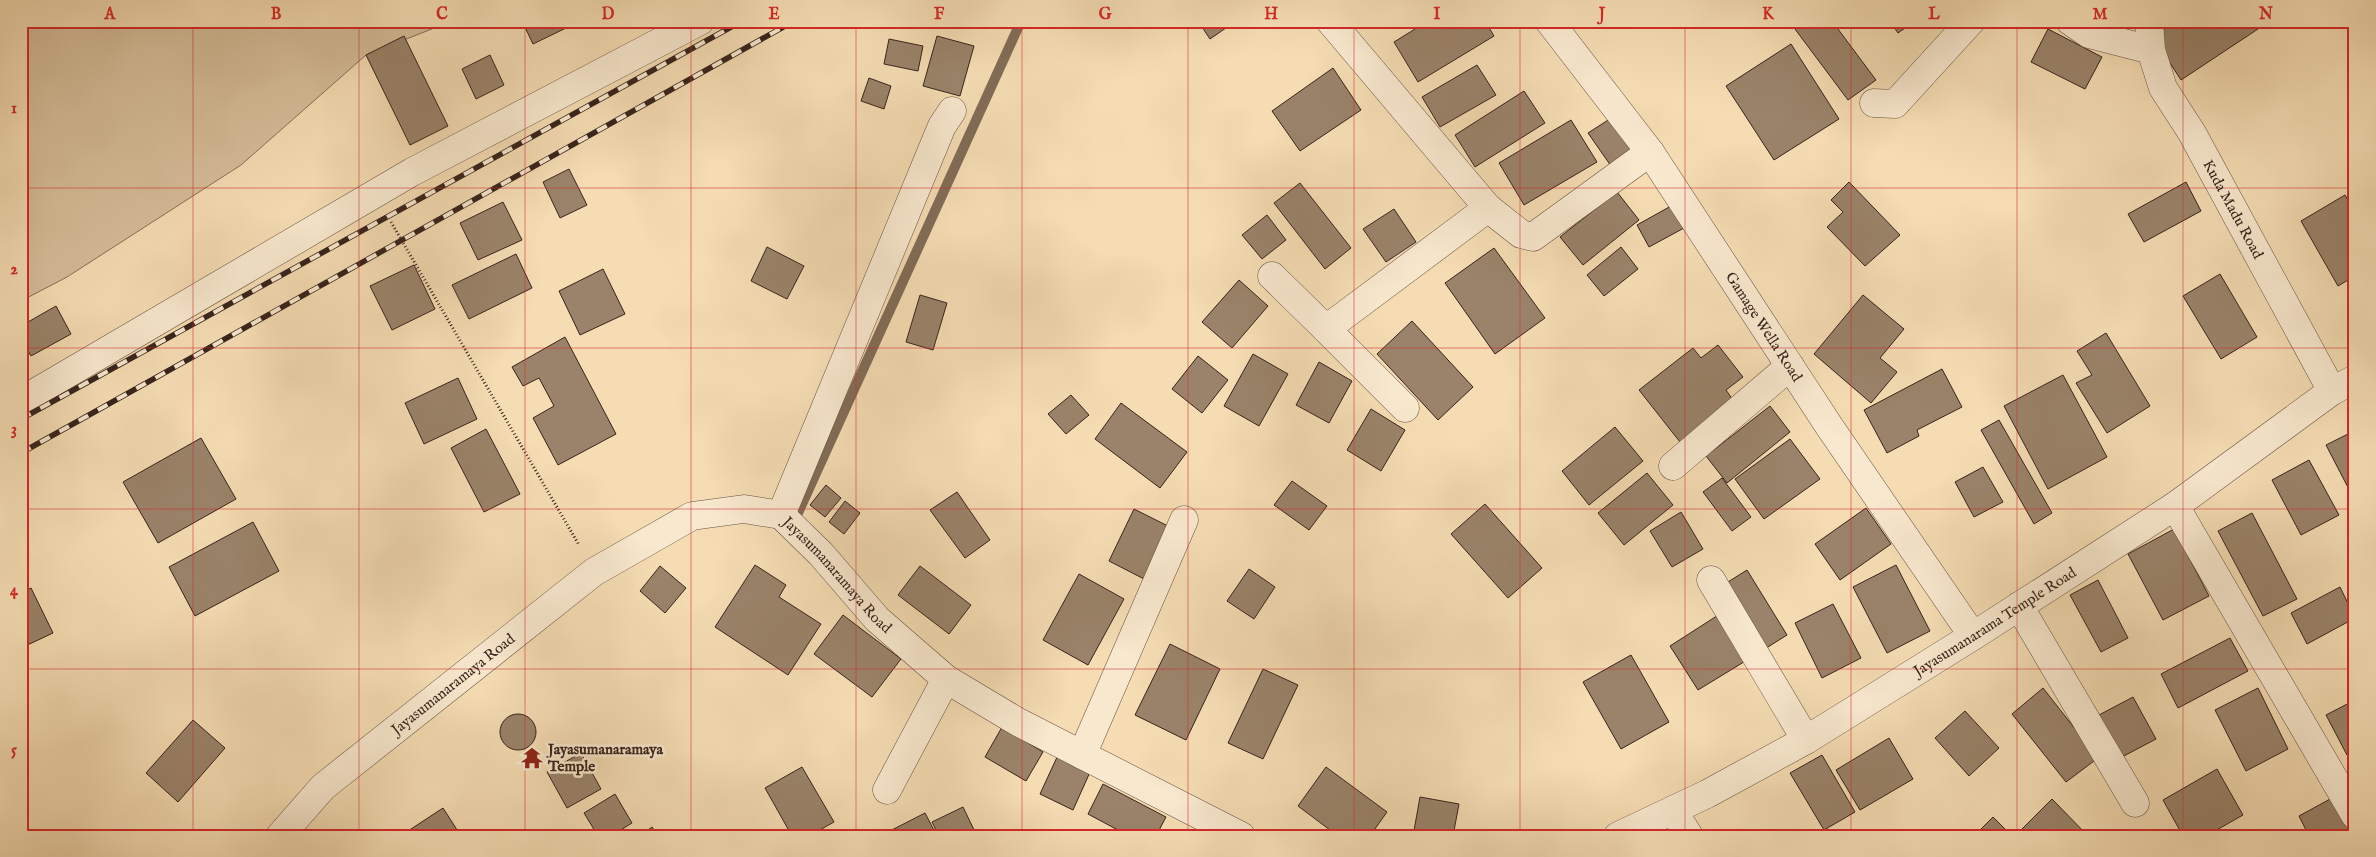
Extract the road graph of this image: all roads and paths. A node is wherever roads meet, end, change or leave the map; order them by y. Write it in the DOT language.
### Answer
graph roads {
  1 [pos="700,21"];
  2 [pos="1330,21"];
  3 [pos="1971,21"];
  4 [pos="2070,21"];
  5 [pos="2149,21"];
  6 [pos="1559,25"];
  7 [pos="2151,50"];
  8 [pos="1874,103"];
  9 [pos="952,110"];
  10 [pos="1650,152"];
  11 [pos="374,194"];
  12 [pos="1488,208"];
  13 [pos="1272,276"];
  14 [pos="1326,329"];
  15 [pos="1790,366"];
  16 [pos="2343,385"];
  17 [pos="21,402"];
  18 [pos="1405,408"];
  19 [pos="1673,466"];
  20 [pos="2175,506"];
  21 [pos="782,515"];
  22 [pos="1184,520"];
  23 [pos="594,572"];
  24 [pos="1711,580"];
  25 [pos="2019,606"];
  26 [pos="1973,636"];
  27 [pos="946,679"];
  28 [pos="1806,740"];
  29 [pos="1082,755"];
  30 [pos="887,790"];
  31 [pos="2135,803"];
  32 [pos="1673,810"];
  33 [pos="2355,815"];
  34 [pos="1238,835"];
  35 [pos="280,836"];
  36 [pos="1618,836"];
  37 [pos="1689,836"];
  1 -- 11 [label="street"];
  2 -- 12 [label="street"];
  3 -- 8 [label="street"];
  4 -- 7 [label="street"];
  5 -- 7 [label="street, Kuda Madu Road"];
  6 -- 10 [label="street, Gamage Wella Road"];
  7 -- 16 [label="street, Kuda Madu Road"];
  9 -- 21 [label="street"];
  10 -- 12 [label="street"];
  10 -- 15 [label="street, Gamage Wella Road"];
  11 -- 17 [label="street"];
  11 -- 23 [label="path"];
  12 -- 14 [label="street"];
  13 -- 14 [label="street"];
  14 -- 18 [label="street"];
  15 -- 19 [label="street"];
  15 -- 26 [label="street, Gamage Wella Road"];
  16 -- 20 [label="street, Jayasumanarama Temple Road"];
  20 -- 25 [label="street, Jayasumanarama Temple Road"];
  20 -- 33 [label="street"];
  21 -- 23 [label="street, Jayasumanaramaya Road"];
  21 -- 27 [label="street, Jayasumanaramaya Road"];
  22 -- 29 [label="street"];
  23 -- 35 [label="street, Jayasumanaramaya Road"];
  24 -- 28 [label="street"];
  25 -- 26 [label="street, Jayasumanarama Temple Road"];
  25 -- 31 [label="street"];
  26 -- 28 [label="street, Jayasumanarama Temple Road"];
  27 -- 29 [label="street, Jayasumanaramaya Road"];
  27 -- 30 [label="street"];
  28 -- 32 [label="street, Jayasumanarama Temple Road"];
  29 -- 34 [label="street, Jayasumanaramaya Road"];
  32 -- 36 [label="street, Jayasumanarama Temple Road"];
  32 -- 37 [label="street"];
}
